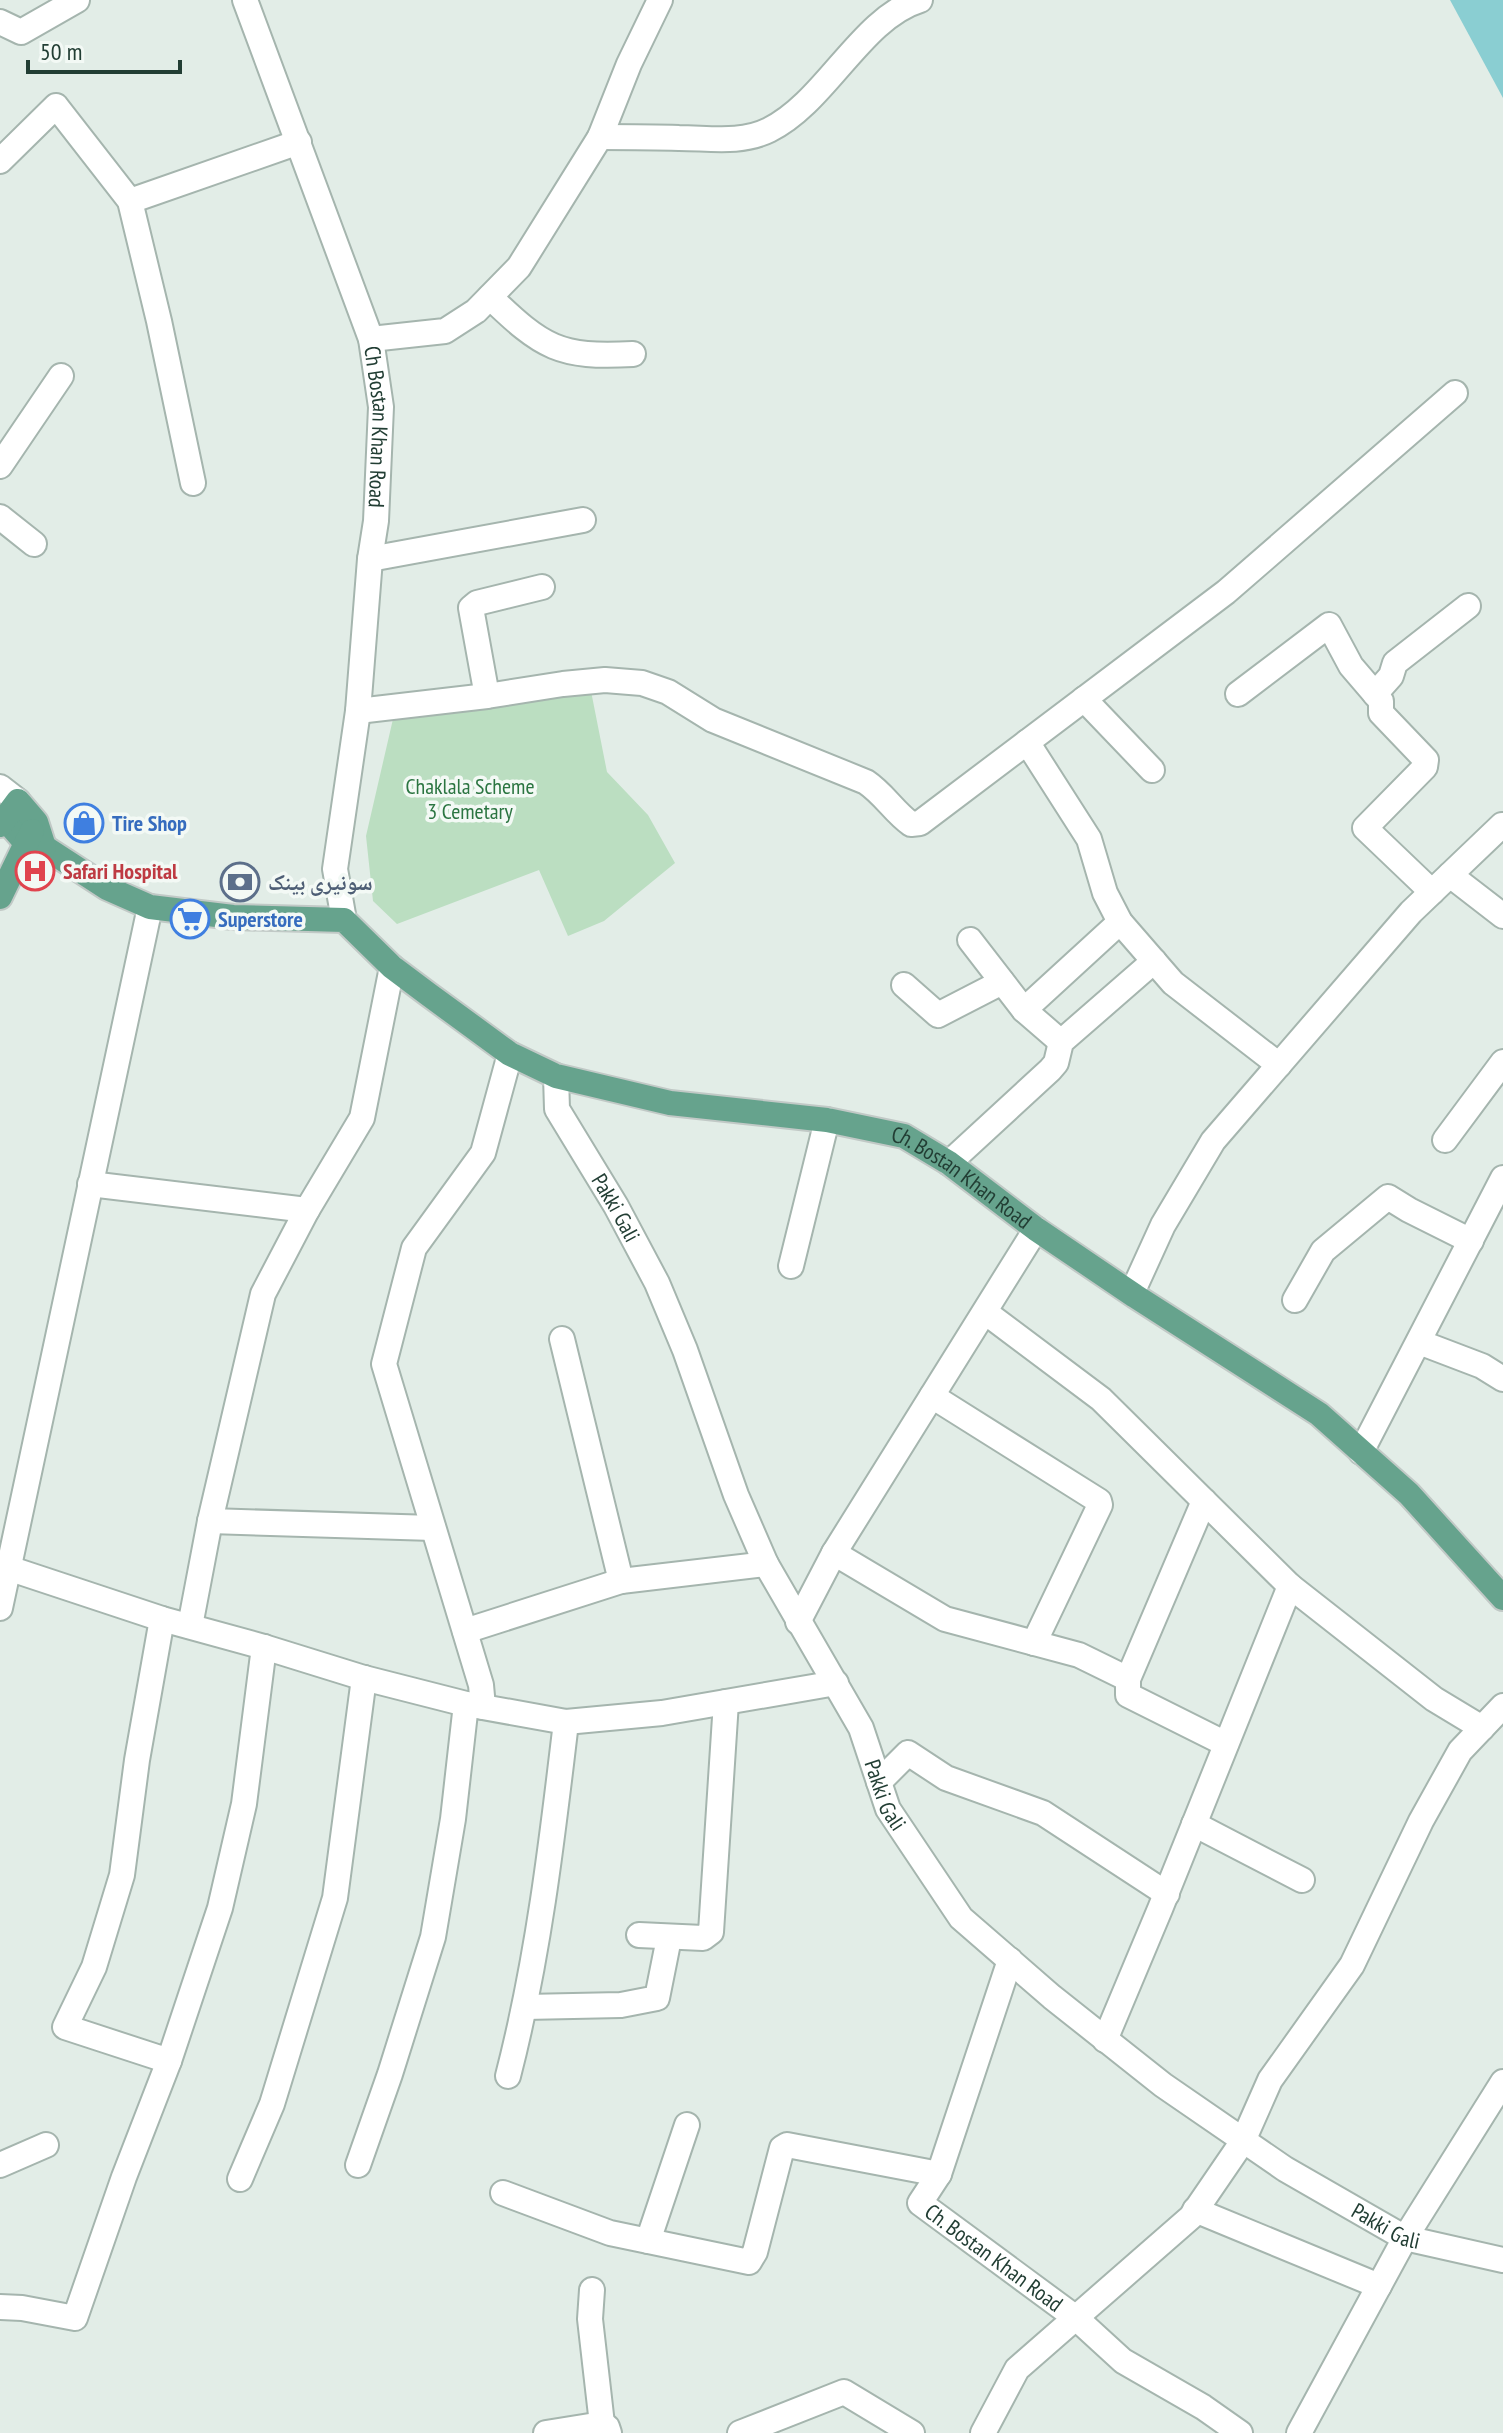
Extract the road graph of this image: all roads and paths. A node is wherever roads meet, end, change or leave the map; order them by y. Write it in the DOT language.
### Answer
graph roads {
  1 [pos="77,0"];
  2 [pos="245,0"];
  3 [pos="660,0"];
  4 [pos="920,0"];
  5 [pos="0,22"];
  6 [pos="600,137"];
  7 [pos="299,142"];
  8 [pos="0,161"];
  9 [pos="130,201"];
  10 [pos="490,297"];
  11 [pos="371,339"];
  12 [pos="633,354"];
  13 [pos="61,376"];
  14 [pos="1455,393"];
  15 [pos="0,466"];
  16 [pos="193,483"];
  17 [pos="0,517"];
  18 [pos="583,520"];
  19 [pos="34,544"];
  20 [pos="370,559"];
  21 [pos="542,587"];
  22 [pos="1468,606"];
  23 [pos="1238,694"];
  24 [pos="1375,694"];
  25 [pos="487,696"];
  26 [pos="1084,699"];
  27 [pos="358,711"];
  28 [pos="1027,742"];
  29 [pos="1152,770"];
  30 [pos="5,809"];
  31 [pos="1502,825"];
  32 [pos="35,837"];
  33 [pos="1450,875"];
  34 [pos="1432,892"];
  35 [pos="0,897"];
  36 [pos="150,907"];
  37 [pos="1503,916"];
  38 [pos="344,920"];
  39 [pos="1120,922"];
  40 [pos="970,940"];
  41 [pos="1154,961"];
  42 [pos="392,967"];
  43 [pos="1002,982"];
  44 [pos="904,985"];
  45 [pos="1024,1010"];
  46 [pos="1061,1042"];
  47 [pos="510,1054"];
  48 [pos="1503,1062"];
  49 [pos="1279,1065"];
  50 [pos="556,1076"];
  51 [pos="827,1120"];
  52 [pos="1445,1140"];
  53 [pos="949,1163"];
  54 [pos="1503,1178"];
  55 [pos="90,1184"];
  56 [pos="307,1210"];
  57 [pos="1036,1229"];
  58 [pos="1471,1241"];
  59 [pos="791,1266"];
  60 [pos="1132,1293"];
  61 [pos="1295,1300"];
  62 [pos="985,1312"];
  63 [pos="562,1339"];
  64 [pos="1419,1342"];
  65 [pos="1503,1379"];
  66 [pos="932,1396"];
  67 [pos="1361,1452"];
  68 [pos="1204,1501"];
  69 [pos="210,1521"];
  70 [pos="433,1528"];
  71 [pos="834,1553"];
  72 [pos="766,1564"];
  73 [pos="8,1568"];
  74 [pos="621,1581"];
  75 [pos="1290,1586"];
  76 [pos="1503,1598"];
  77 [pos="0,1608"];
  78 [pos="162,1619"];
  79 [pos="798,1622"];
  80 [pos="190,1626"];
  81 [pos="465,1631"];
  82 [pos="1034,1643"];
  83 [pos="264,1647"];
  84 [pos="364,1678"];
  85 [pos="1128,1679"];
  86 [pos="836,1683"];
  87 [pos="726,1702"];
  88 [pos="475,1706"];
  89 [pos="1503,1706"];
  90 [pos="566,1722"];
  91 [pos="1482,1728"];
  92 [pos="1226,1744"];
  93 [pos="879,1782"];
  94 [pos="1194,1824"];
  95 [pos="1302,1880"];
  96 [pos="1167,1894"];
  97 [pos="639,1935"];
  98 [pos="669,1938"];
  99 [pos="1010,1960"];
  100 [pos="525,2007"];
  101 [pos="1105,2040"];
  102 [pos="169,2061"];
  103 [pos="508,2076"];
  104 [pos="1503,2082"];
  105 [pos="687,2125"];
  106 [pos="1243,2141"];
  107 [pos="46,2145"];
  108 [pos="0,2165"];
  109 [pos="358,2165"];
  110 [pos="939,2174"];
  111 [pos="240,2179"];
  112 [pos="503,2193"];
  113 [pos="1195,2210"];
  114 [pos="1405,2238"];
  115 [pos="648,2241"];
  116 [pos="1503,2260"];
  117 [pos="1379,2286"];
  118 [pos="592,2290"];
  119 [pos="0,2307"];
  120 [pos="1076,2318"];
  121 [pos="605,2428"];
  122 [pos="546,2433"];
  123 [pos="740,2433"];
  124 [pos="912,2433"];
  125 [pos="983,2433"];
  126 [pos="1240,2433"];
  127 [pos="1299,2433"];
  1 -- 5 [label="street"];
  2 -- 7 [label="street, Ch Bostan Khan Road"];
  3 -- 6 [label="street"];
  4 -- 6 [label="street"];
  6 -- 10 [label="street"];
  7 -- 9 [label="street"];
  7 -- 11 [label="street, Ch Bostan Khan Road"];
  8 -- 9 [label="street"];
  9 -- 16 [label="street"];
  10 -- 11 [label="street"];
  10 -- 12 [label="street"];
  11 -- 20 [label="street, Ch Bostan Khan Road"];
  13 -- 15 [label="street"];
  14 -- 26 [label="street"];
  17 -- 19 [label="street"];
  18 -- 20 [label="street"];
  20 -- 27 [label="street, Ch Bostan Khan Road"];
  21 -- 25 [label="street"];
  22 -- 24 [label="street"];
  23 -- 24 [label="street"];
  24 -- 34 [label="street"];
  25 -- 27 [label="street"];
  25 -- 28 [label="street"];
  26 -- 28 [label="street"];
  26 -- 29 [label="street"];
  27 -- 38 [label="street, Ch Bostan Khan Road"];
  28 -- 39 [label="street"];
  30 -- 32 [label="main road"];
  31 -- 33 [label="street"];
  32 -- 35 [label="main road"];
  32 -- 36 [label="main road"];
  33 -- 34 [label="street"];
  33 -- 37 [label="street"];
  34 -- 49 [label="street"];
  36 -- 38 [label="main road"];
  36 -- 55 [label="street"];
  38 -- 42 [label="main road, Ch. Bostan Khan Road"];
  39 -- 41 [label="street"];
  39 -- 45 [label="street"];
  40 -- 43 [label="street"];
  41 -- 46 [label="street"];
  41 -- 49 [label="street"];
  42 -- 47 [label="main road, Ch. Bostan Khan Road"];
  42 -- 56 [label="street"];
  43 -- 44 [label="street"];
  43 -- 45 [label="street"];
  45 -- 46 [label="street"];
  46 -- 53 [label="street"];
  47 -- 50 [label="main road, Ch. Bostan Khan Road"];
  47 -- 70 [label="street"];
  48 -- 52 [label="street"];
  49 -- 60 [label="street"];
  50 -- 51 [label="main road, Ch. Bostan Khan Road"];
  50 -- 72 [label="street, Pakki Gali"];
  51 -- 53 [label="main road, Ch. Bostan Khan Road"];
  51 -- 59 [label="street"];
  53 -- 57 [label="main road, Ch. Bostan Khan Road"];
  54 -- 58 [label="street"];
  55 -- 56 [label="street"];
  55 -- 73 [label="street"];
  56 -- 69 [label="street"];
  57 -- 60 [label="main road, Ch. Bostan Khan Road"];
  57 -- 62 [label="street"];
  58 -- 61 [label="street"];
  58 -- 64 [label="street"];
  60 -- 67 [label="main road, Ch. Bostan Khan Road"];
  62 -- 66 [label="street"];
  62 -- 68 [label="street"];
  63 -- 74 [label="street"];
  64 -- 65 [label="street"];
  64 -- 67 [label="street"];
  66 -- 71 [label="street"];
  66 -- 82 [label="street"];
  67 -- 76 [label="main road, Ch. Bostan Khan Road"];
  68 -- 75 [label="street"];
  68 -- 85 [label="street"];
  69 -- 70 [label="street"];
  69 -- 80 [label="street"];
  70 -- 81 [label="street"];
  71 -- 79 [label="street"];
  71 -- 82 [label="street"];
  72 -- 74 [label="street"];
  72 -- 79 [label="street, Pakki Gali"];
  73 -- 77 [label="street"];
  73 -- 78 [label="street"];
  74 -- 81 [label="street"];
  75 -- 91 [label="street"];
  75 -- 92 [label="street"];
  78 -- 80 [label="street"];
  78 -- 102 [label="street"];
  79 -- 86 [label="street, Pakki Gali"];
  80 -- 83 [label="street"];
  81 -- 88 [label="street"];
  82 -- 85 [label="street"];
  83 -- 84 [label="street"];
  83 -- 102 [label="street"];
  84 -- 88 [label="street"];
  84 -- 111 [label="street"];
  85 -- 92 [label="street"];
  86 -- 87 [label="street"];
  86 -- 93 [label="street, Pakki Gali"];
  87 -- 90 [label="street"];
  87 -- 98 [label="street"];
  88 -- 90 [label="street"];
  88 -- 109 [label="street"];
  89 -- 91 [label="street"];
  90 -- 100 [label="street"];
  91 -- 106 [label="street"];
  92 -- 94 [label="street"];
  93 -- 96 [label="street"];
  93 -- 99 [label="street, Pakki Gali"];
  94 -- 95 [label="street"];
  94 -- 96 [label="street"];
  96 -- 101 [label="street"];
  97 -- 98 [label="street"];
  98 -- 100 [label="street"];
  99 -- 101 [label="street, Pakki Gali"];
  99 -- 110 [label="street, Ch. Bostan Khan Road"];
  100 -- 103 [label="street"];
  101 -- 106 [label="street, Pakki Gali"];
  102 -- 119 [label="street"];
  104 -- 114 [label="street"];
  105 -- 115 [label="street"];
  106 -- 113 [label="street"];
  106 -- 114 [label="street, Pakki Gali"];
  107 -- 108 [label="street"];
  110 -- 115 [label="street"];
  110 -- 120 [label="street, Ch. Bostan Khan Road"];
  112 -- 115 [label="street"];
  113 -- 117 [label="street"];
  113 -- 120 [label="street"];
  114 -- 116 [label="street, Pakki Gali"];
  114 -- 117 [label="street"];
  117 -- 127 [label="street"];
  118 -- 121 [label="street"];
  120 -- 125 [label="street"];
  120 -- 126 [label="street, Ch. Bostan Khan Road"];
  121 -- 122 [label="street"];
  123 -- 124 [label="street"];
}
